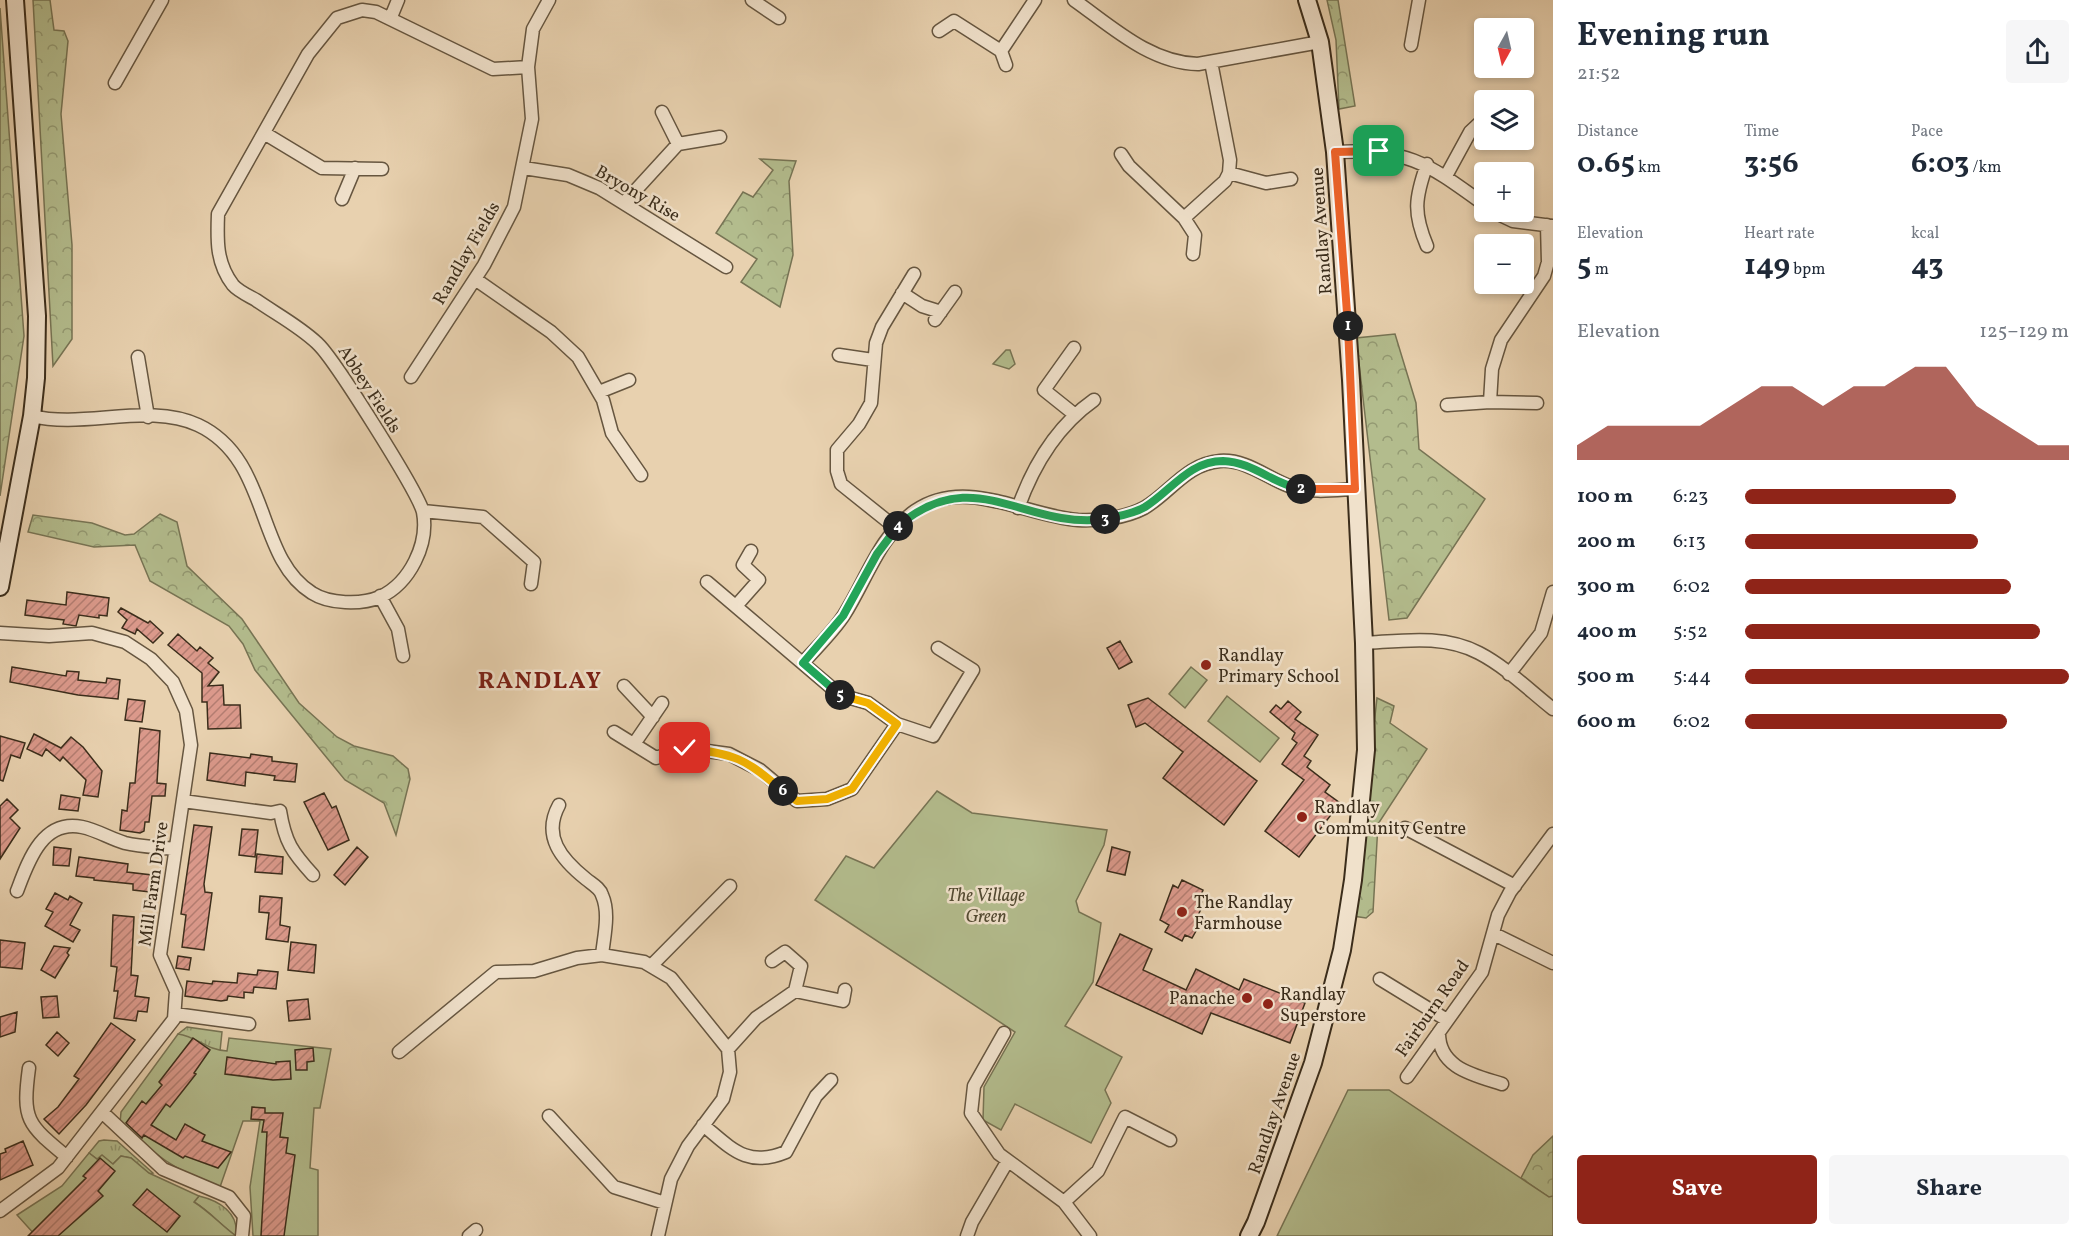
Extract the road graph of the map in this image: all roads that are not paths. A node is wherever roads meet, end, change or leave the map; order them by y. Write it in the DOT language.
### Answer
graph roads {
  1 [pos="15,0"];
  2 [pos="162,0"];
  3 [pos="398,0"];
  4 [pos="549,0"];
  5 [pos="752,0"];
  6 [pos="1035,0"];
  7 [pos="1074,0"];
  8 [pos="1307,0"];
  9 [pos="1419,0"];
  10 [pos="391,17"];
  11 [pos="778,18"];
  12 [pos="939,31"];
  13 [pos="1320,42"];
  14 [pos="1411,45"];
  15 [pos="1001,51"];
  16 [pos="1211,62"];
  17 [pos="1006,65"];
  18 [pos="528,67"];
  19 [pos="115,83"];
  20 [pos="662,112"];
  21 [pos="1474,128"];
  22 [pos="264,133"];
  23 [pos="720,137"];
  24 [pos="678,144"];
  25 [pos="1335,152"];
  26 [pos="1121,154"];
  27 [pos="1427,165"];
  28 [pos="355,168"];
  29 [pos="524,168"];
  30 [pos="382,169"];
  31 [pos="1229,173"];
  32 [pos="1446,176"];
  33 [pos="1291,179"];
  34 [pos="1474,197"];
  35 [pos="342,199"];
  36 [pos="624,203"];
  37 [pos="1184,218"];
  38 [pos="1522,222"];
  39 [pos="1550,225"];
  40 [pos="1427,246"];
  41 [pos="1193,254"];
  42 [pos="726,267"];
  43 [pos="914,274"];
  44 [pos="475,279"];
  45 [pos="955,292"];
  46 [pos="902,293"];
  47 [pos="1074,348"];
  48 [pos="838,355"];
  49 [pos="138,357"];
  50 [pos="873,360"];
  51 [pos="411,376"];
  52 [pos="629,380"];
  53 [pos="599,392"];
  54 [pos="1094,400"];
  55 [pos="1490,402"];
  56 [pos="1537,403"];
  57 [pos="1447,405"];
  58 [pos="1074,414"];
  59 [pos="32,416"];
  60 [pos="148,417"];
  61 [pos="641,475"];
  62 [pos="1355,489"];
  63 [pos="1018,508"];
  64 [pos="423,511"];
  65 [pos="896,528"];
  66 [pos="751,551"];
  67 [pos="707,582"];
  68 [pos="531,584"];
  69 [pos="0,587"];
  70 [pos="1553,592"];
  71 [pos="380,596"];
  72 [pos="736,606"];
  73 [pos="0,633"];
  74 [pos="1364,644"];
  75 [pos="938,648"];
  76 [pos="403,657"];
  77 [pos="803,663"];
  78 [pos="1509,674"];
  79 [pos="624,686"];
  80 [pos="662,703"];
  81 [pos="1553,709"];
  82 [pos="653,717"];
  83 [pos="897,724"];
  84 [pos="614,732"];
  85 [pos="634,744"];
  86 [pos="183,801"];
  87 [pos="559,805"];
  88 [pos="1405,828"];
  89 [pos="1553,834"];
  90 [pos="176,849"];
  91 [pos="313,875"];
  92 [pos="730,886"];
  93 [pos="1515,886"];
  94 [pos="17,891"];
  95 [pos="1494,934"];
  96 [pos="602,955"];
  97 [pos="772,961"];
  98 [pos="1553,963"];
  99 [pos="651,966"];
  100 [pos="1380,979"];
  101 [pos="845,990"];
  102 [pos="795,992"];
  103 [pos="174,1014"];
  104 [pos="1447,1020"];
  105 [pos="249,1024"];
  106 [pos="1438,1032"];
  107 [pos="1004,1033"];
  108 [pos="728,1049"];
  109 [pos="399,1052"];
  110 [pos="29,1068"];
  111 [pos="1407,1077"];
  112 [pos="831,1080"];
  113 [pos="1502,1084"];
  114 [pos="102,1112"];
  115 [pos="549,1116"];
  116 [pos="703,1125"];
  117 [pos="1170,1140"];
  118 [pos="67,1157"];
  119 [pos="1007,1162"];
  120 [pos="1064,1202"];
  121 [pos="664,1203"];
  122 [pos="0,1211"];
  123 [pos="242,1236"];
  124 [pos="658,1236"];
  125 [pos="967,1236"];
  126 [pos="1090,1236"];
  127 [pos="1249,1236"];
  1 -- 59 [label="street"];
  2 -- 19 [label="street"];
  3 -- 10 [label="street"];
  4 -- 18 [label="street, Randlay Fields"];
  5 -- 11 [label="street"];
  6 -- 15 [label="street"];
  7 -- 16 [label="street"];
  8 -- 13 [label="street, Randlay Avenue"];
  9 -- 14 [label="street"];
  10 -- 18 [label="street, Abbey Fields"];
  10 -- 22 [label="street, Abbey Fields"];
  12 -- 15 [label="street"];
  13 -- 16 [label="street"];
  13 -- 25 [label="street, Randlay Avenue"];
  15 -- 17 [label="street"];
  16 -- 31 [label="street"];
  18 -- 29 [label="street, Randlay Fields"];
  20 -- 24 [label="street"];
  21 -- 32 [label="street"];
  22 -- 28 [label="street"];
  22 -- 64 [label="street, Abbey Fields"];
  23 -- 24 [label="street"];
  24 -- 36 [label="street"];
  25 -- 27 [label="street"];
  25 -- 62 [label="street, Randlay Avenue"];
  26 -- 37 [label="street"];
  27 -- 32 [label="street"];
  27 -- 40 [label="street"];
  28 -- 30 [label="street"];
  28 -- 35 [label="street"];
  29 -- 36 [label="street, Bryony Rise"];
  29 -- 44 [label="street, Randlay Fields"];
  31 -- 33 [label="street"];
  31 -- 37 [label="street"];
  32 -- 34 [label="street"];
  36 -- 42 [label="street, Bryony Rise"];
  37 -- 41 [label="street"];
  38 -- 39 [label="street"];
  39 -- 55 [label="street"];
  43 -- 46 [label="street"];
  44 -- 51 [label="street, Randlay Fields"];
  44 -- 53 [label="street"];
  45 -- 46 [label="street"];
  46 -- 50 [label="street"];
  47 -- 58 [label="street"];
  48 -- 50 [label="street"];
  49 -- 60 [label="street"];
  50 -- 65 [label="street"];
  52 -- 53 [label="street"];
  53 -- 61 [label="street"];
  54 -- 58 [label="street"];
  55 -- 56 [label="street"];
  55 -- 57 [label="street"];
  58 -- 63 [label="street"];
  59 -- 60 [label="street"];
  59 -- 69 [label="street"];
  60 -- 71 [label="street"];
  62 -- 63 [label="street"];
  62 -- 74 [label="street, Randlay Avenue"];
  63 -- 65 [label="street"];
  64 -- 68 [label="street"];
  64 -- 71 [label="street"];
  65 -- 77 [label="street"];
  66 -- 72 [label="street"];
  67 -- 72 [label="street"];
  70 -- 78 [label="street"];
  71 -- 76 [label="street"];
  72 -- 77 [label="street"];
  73 -- 86 [label="street, Mill Farm Drive"];
  74 -- 78 [label="street"];
  74 -- 127 [label="street, Randlay Avenue"];
  75 -- 83 [label="street"];
  77 -- 83 [label="street"];
  78 -- 81 [label="street"];
  79 -- 82 [label="street"];
  80 -- 82 [label="street"];
  82 -- 85 [label="street"];
  83 -- 85 [label="street"];
  84 -- 85 [label="street"];
  86 -- 90 [label="street, Mill Farm Drive"];
  86 -- 91 [label="street"];
  87 -- 96 [label="street"];
  88 -- 93 [label="street"];
  89 -- 93 [label="street, Fairburn Road"];
  90 -- 94 [label="street"];
  90 -- 103 [label="street, Mill Farm Drive"];
  92 -- 99 [label="street"];
  93 -- 95 [label="street, Fairburn Road"];
  95 -- 98 [label="street"];
  95 -- 104 [label="street, Fairburn Road"];
  96 -- 99 [label="street"];
  96 -- 109 [label="street"];
  97 -- 102 [label="street"];
  99 -- 108 [label="street"];
  100 -- 104 [label="street"];
  101 -- 102 [label="street"];
  102 -- 108 [label="street"];
  103 -- 105 [label="street"];
  103 -- 114 [label="street"];
  104 -- 106 [label="street, Fairburn Road"];
  106 -- 111 [label="street, Fairburn Road"];
  106 -- 113 [label="street"];
  107 -- 119 [label="street"];
  108 -- 116 [label="street"];
  110 -- 118 [label="street"];
  112 -- 116 [label="street"];
  114 -- 118 [label="street"];
  114 -- 123 [label="street"];
  115 -- 121 [label="street"];
  116 -- 121 [label="street"];
  117 -- 120 [label="street"];
  118 -- 122 [label="street"];
  119 -- 120 [label="street"];
  119 -- 125 [label="street"];
  120 -- 126 [label="street"];
  121 -- 124 [label="street"];
}
